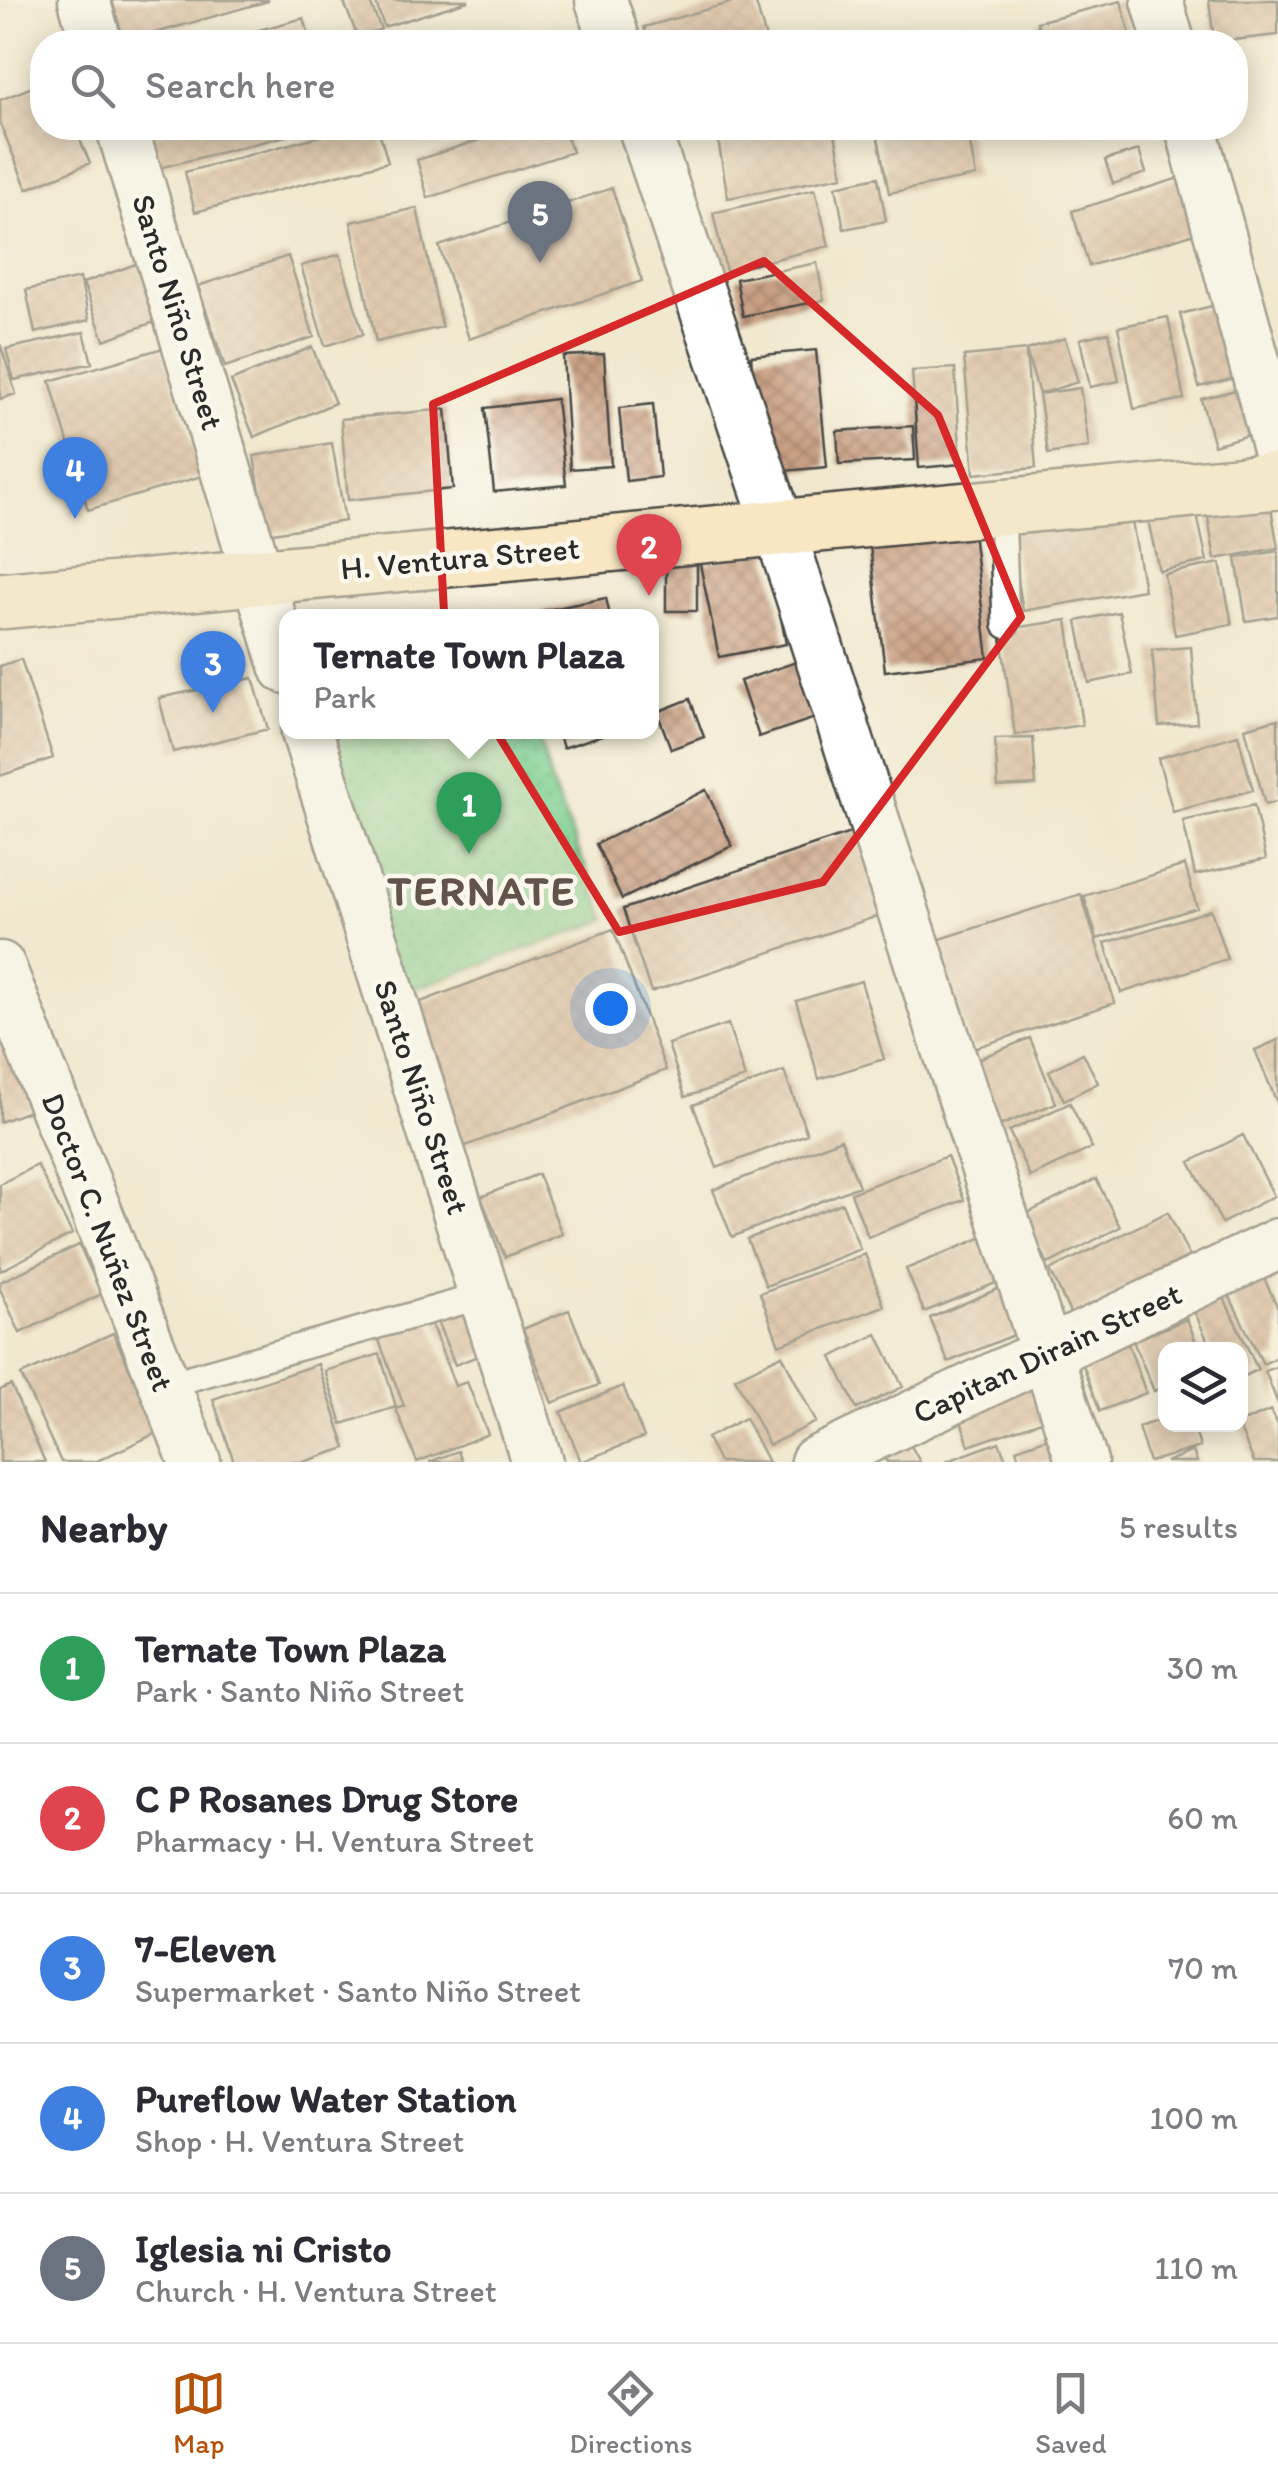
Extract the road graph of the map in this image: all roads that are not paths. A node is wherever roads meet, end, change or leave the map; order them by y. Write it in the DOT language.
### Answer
graph roads {
  1 [pos="84,0"];
  2 [pos="1157,0"];
  3 [pos="93,30"];
  4 [pos="1165,30"];
  5 [pos="126,140"];
  6 [pos="648,140"];
  7 [pos="1195,140"];
  8 [pos="1278,449"];
  9 [pos="1278,481"];
  10 [pos="1002,507"];
  11 [pos="779,528"];
  12 [pos="258,577"];
  13 [pos="0,601"];
  14 [pos="1006,625"];
  15 [pos="279,645"];
  16 [pos="309,739"];
  17 [pos="0,967"];
  18 [pos="1278,1244"];
  19 [pos="485,1295"];
  20 [pos="1049,1352"];
  21 [pos="164,1385"];
  22 [pos="195,1462"];
  23 [pos="537,1462"];
  24 [pos="816,1462"];
  25 [pos="1082,1462"];
  1 -- 3 [label="street"];
  2 -- 4 [label="street"];
  5 -- 12 [label="street, Santo Niño Street"];
  6 -- 11 [label="street"];
  7 -- 8 [label="street"];
  9 -- 10 [label="main road, H. Ventura Street"];
  10 -- 11 [label="main road, H. Ventura Street"];
  10 -- 14 [label="lane"];
  11 -- 12 [label="main road, H. Ventura Street"];
  11 -- 20 [label="street"];
  12 -- 13 [label="main road, H. Ventura Street"];
  12 -- 15 [label="street, Santo Niño Street"];
  16 -- 19 [label="street, Santo Niño Street"];
  17 -- 21 [label="street, Doctor C. Nuñez Street"];
  18 -- 20 [label="street, Capitan Dirain Street"];
  19 -- 21 [label="lane"];
  19 -- 23 [label="street, Santo Niño Street"];
  20 -- 24 [label="street, Capitan Dirain Street"];
  20 -- 25 [label="street"];
  21 -- 22 [label="street, Doctor C. Nuñez Street"];
}
